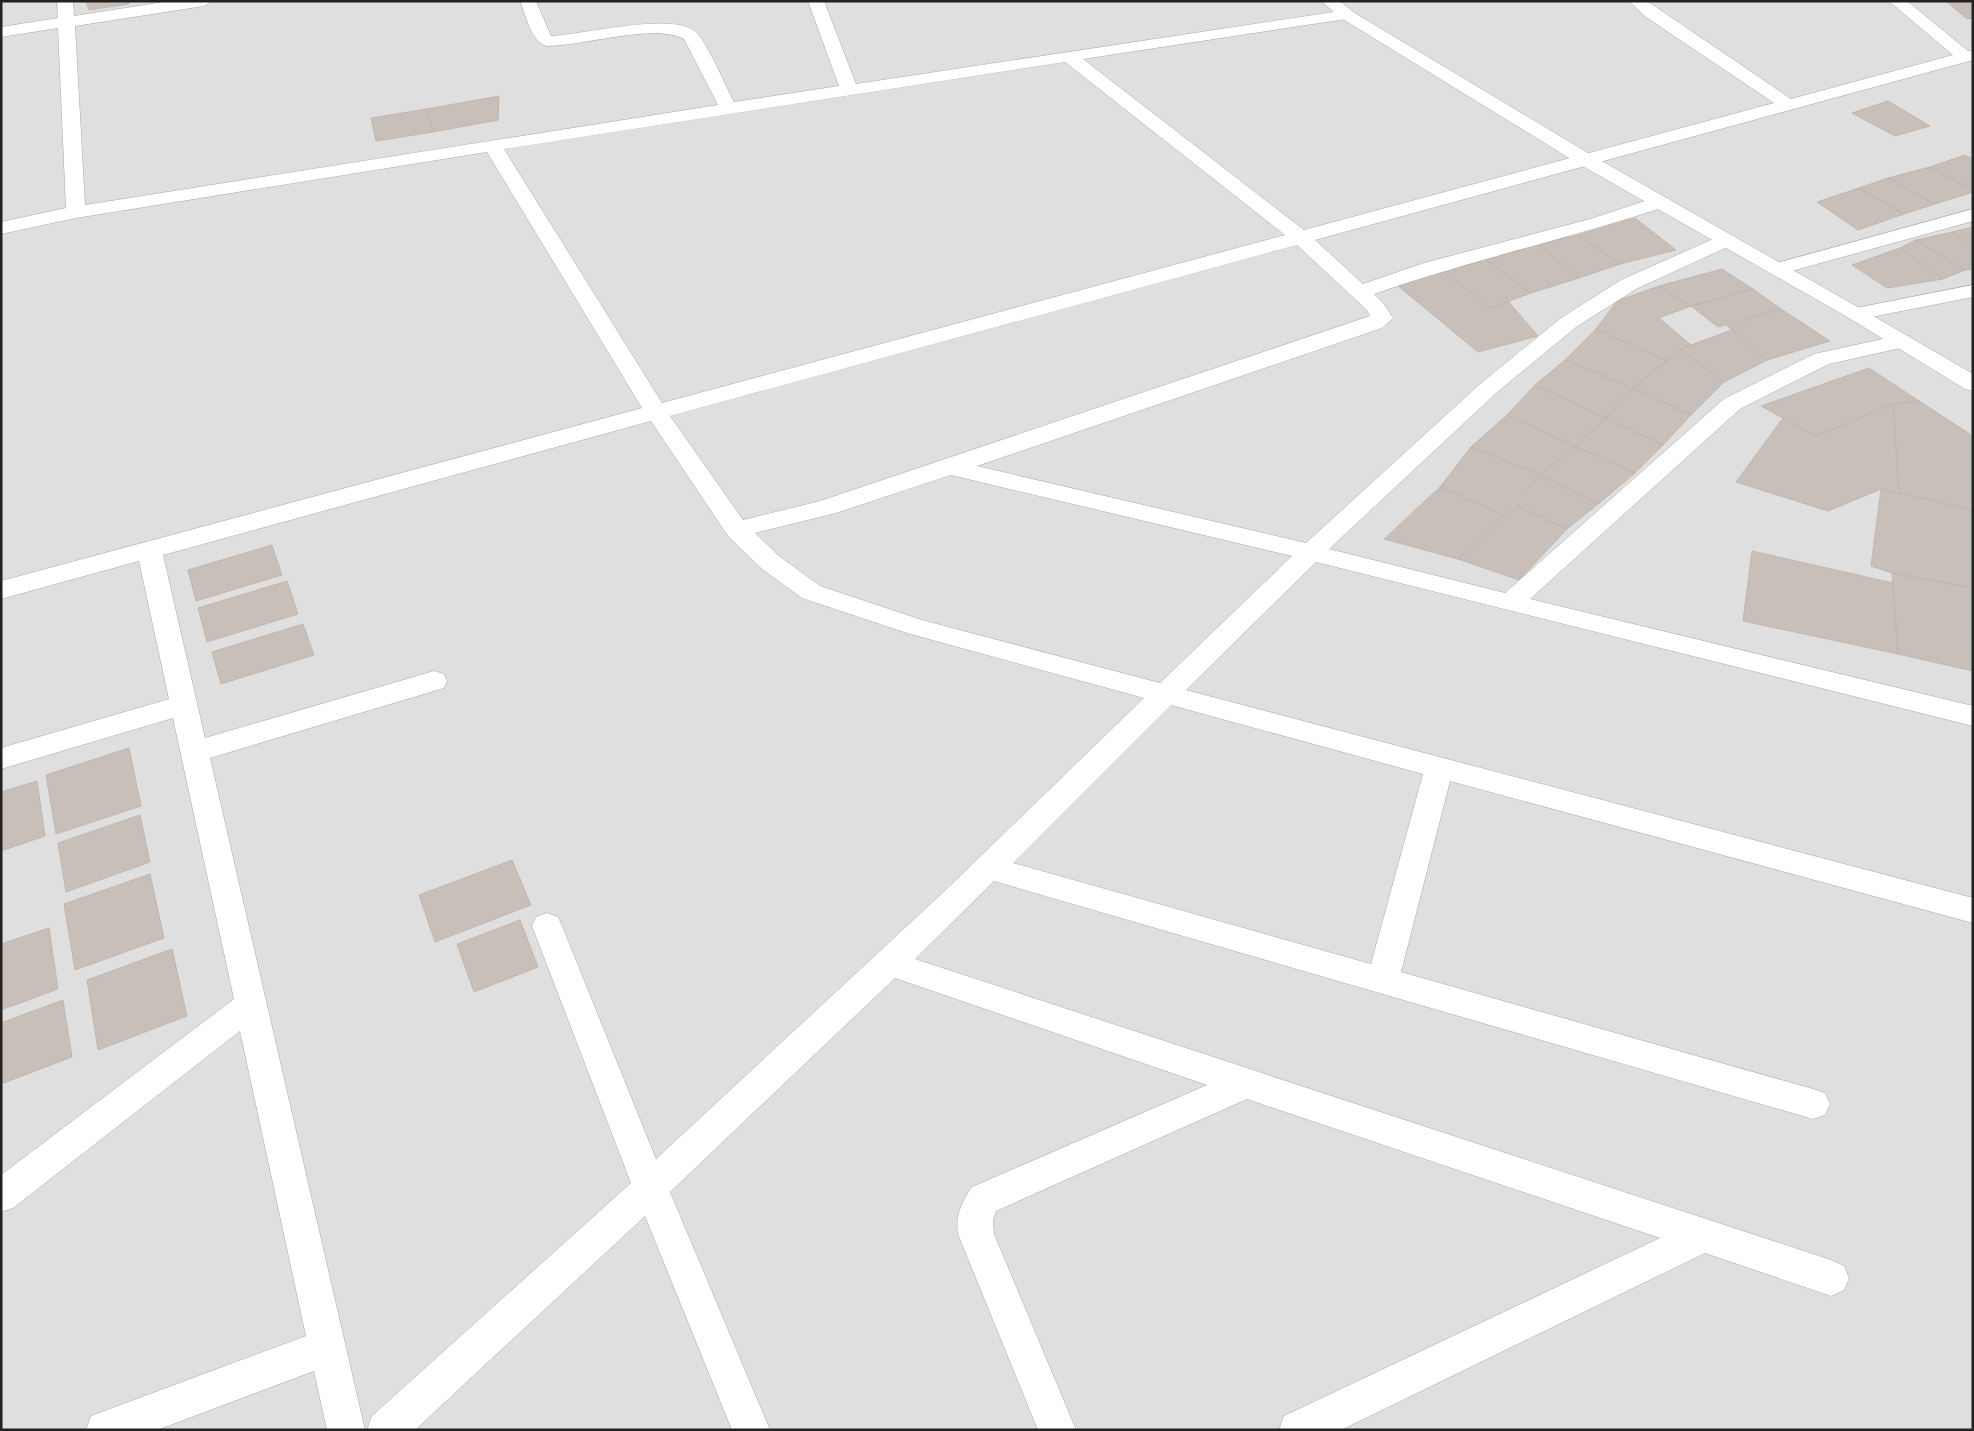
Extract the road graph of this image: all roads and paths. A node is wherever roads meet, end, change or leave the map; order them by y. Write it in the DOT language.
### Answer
graph roads {
  1 [pos="65,1"];
  2 [pos="204,1"];
  3 [pos="528,1"];
  4 [pos="816,1"];
  5 [pos="1329,1"];
  6 [pos="1637,1"];
  7 [pos="1897,1"];
  8 [pos="1347,15"];
  9 [pos="65,20"];
  10 [pos="1,32"];
  11 [pos="1068,56"];
  12 [pos="1969,56"];
  13 [pos="850,91"];
  14 [pos="1788,105"];
  15 [pos="728,107"];
  16 [pos="492,146"];
  17 [pos="1586,160"];
  18 [pos="1661,202"];
  19 [pos="76,212"];
  20 [pos="1973,215"];
  21 [pos="1,228"];
  22 [pos="1300,238"];
  23 [pos="1727,240"];
  24 [pos="1777,269"];
  25 [pos="1973,291"];
  26 [pos="1360,292"];
  27 [pos="1856,314"];
  28 [pos="1901,341"];
  29 [pos="1973,384"];
  30 [pos="656,412"];
  31 [pos="950,468"];
  32 [pos="736,530"];
  33 [pos="149,550"];
  34 [pos="1310,552"];
  35 [pos="1,590"];
  36 [pos="1510,603"];
  37 [pos="434,681"];
  38 [pos="1167,693"];
  39 [pos="183,705"];
  40 [pos="1973,716"];
  41 [pos="194,752"];
  42 [pos="1,759"];
  43 [pos="1439,767"];
  44 [pos="989,868"];
  45 [pos="1973,911"];
  46 [pos="548,926"];
  47 [pos="889,963"];
  48 [pos="1383,980"];
  49 [pos="250,1005"];
  50 [pos="1246,1084"];
  51 [pos="1813,1104"];
  52 [pos="651,1189"];
  53 [pos="1,1196"];
  54 [pos="1703,1236"];
  55 [pos="1832,1278"];
  56 [pos="328,1347"];
  57 [pos="104,1430"];
  58 [pos="346,1430"];
  59 [pos="386,1430"];
  60 [pos="752,1430"];
  61 [pos="1057,1430"];
  62 [pos="1298,1430"];
  1 -- 9 [label="street"];
  2 -- 9 [label="street"];
  3 -- 15 [label="street"];
  4 -- 13 [label="street"];
  5 -- 8 [label="street"];
  6 -- 14 [label="street"];
  7 -- 12 [label="street"];
  8 -- 11 [label="street"];
  8 -- 17 [label="street"];
  9 -- 10 [label="street"];
  9 -- 19 [label="street"];
  11 -- 13 [label="street"];
  11 -- 22 [label="street"];
  12 -- 14 [label="street"];
  13 -- 15 [label="street"];
  14 -- 17 [label="street"];
  15 -- 16 [label="street"];
  16 -- 19 [label="street"];
  16 -- 30 [label="street"];
  17 -- 18 [label="street"];
  17 -- 22 [label="street"];
  18 -- 23 [label="street"];
  18 -- 26 [label="street"];
  19 -- 21 [label="street"];
  20 -- 24 [label="street"];
  22 -- 26 [label="street"];
  22 -- 30 [label="street"];
  23 -- 24 [label="street"];
  23 -- 34 [label="street"];
  24 -- 27 [label="street"];
  25 -- 27 [label="street"];
  26 -- 31 [label="street"];
  27 -- 28 [label="street"];
  28 -- 29 [label="street"];
  28 -- 36 [label="street"];
  30 -- 32 [label="street"];
  30 -- 33 [label="street"];
  31 -- 32 [label="street"];
  31 -- 34 [label="street"];
  32 -- 38 [label="street"];
  33 -- 35 [label="street"];
  33 -- 39 [label="street"];
  34 -- 36 [label="street"];
  34 -- 38 [label="street"];
  36 -- 40 [label="street"];
  37 -- 41 [label="street"];
  38 -- 43 [label="street"];
  38 -- 44 [label="street"];
  39 -- 41 [label="street"];
  39 -- 42 [label="street"];
  41 -- 49 [label="street"];
  43 -- 45 [label="street"];
  43 -- 48 [label="street"];
  44 -- 47 [label="street"];
  44 -- 48 [label="street"];
  46 -- 52 [label="street"];
  47 -- 50 [label="street"];
  47 -- 52 [label="street"];
  48 -- 51 [label="street"];
  49 -- 53 [label="street"];
  49 -- 56 [label="street"];
  50 -- 54 [label="street"];
  50 -- 61 [label="street"];
  52 -- 59 [label="street"];
  52 -- 60 [label="street"];
  54 -- 55 [label="street"];
  54 -- 62 [label="street"];
  56 -- 57 [label="street"];
  56 -- 58 [label="street"];
}
